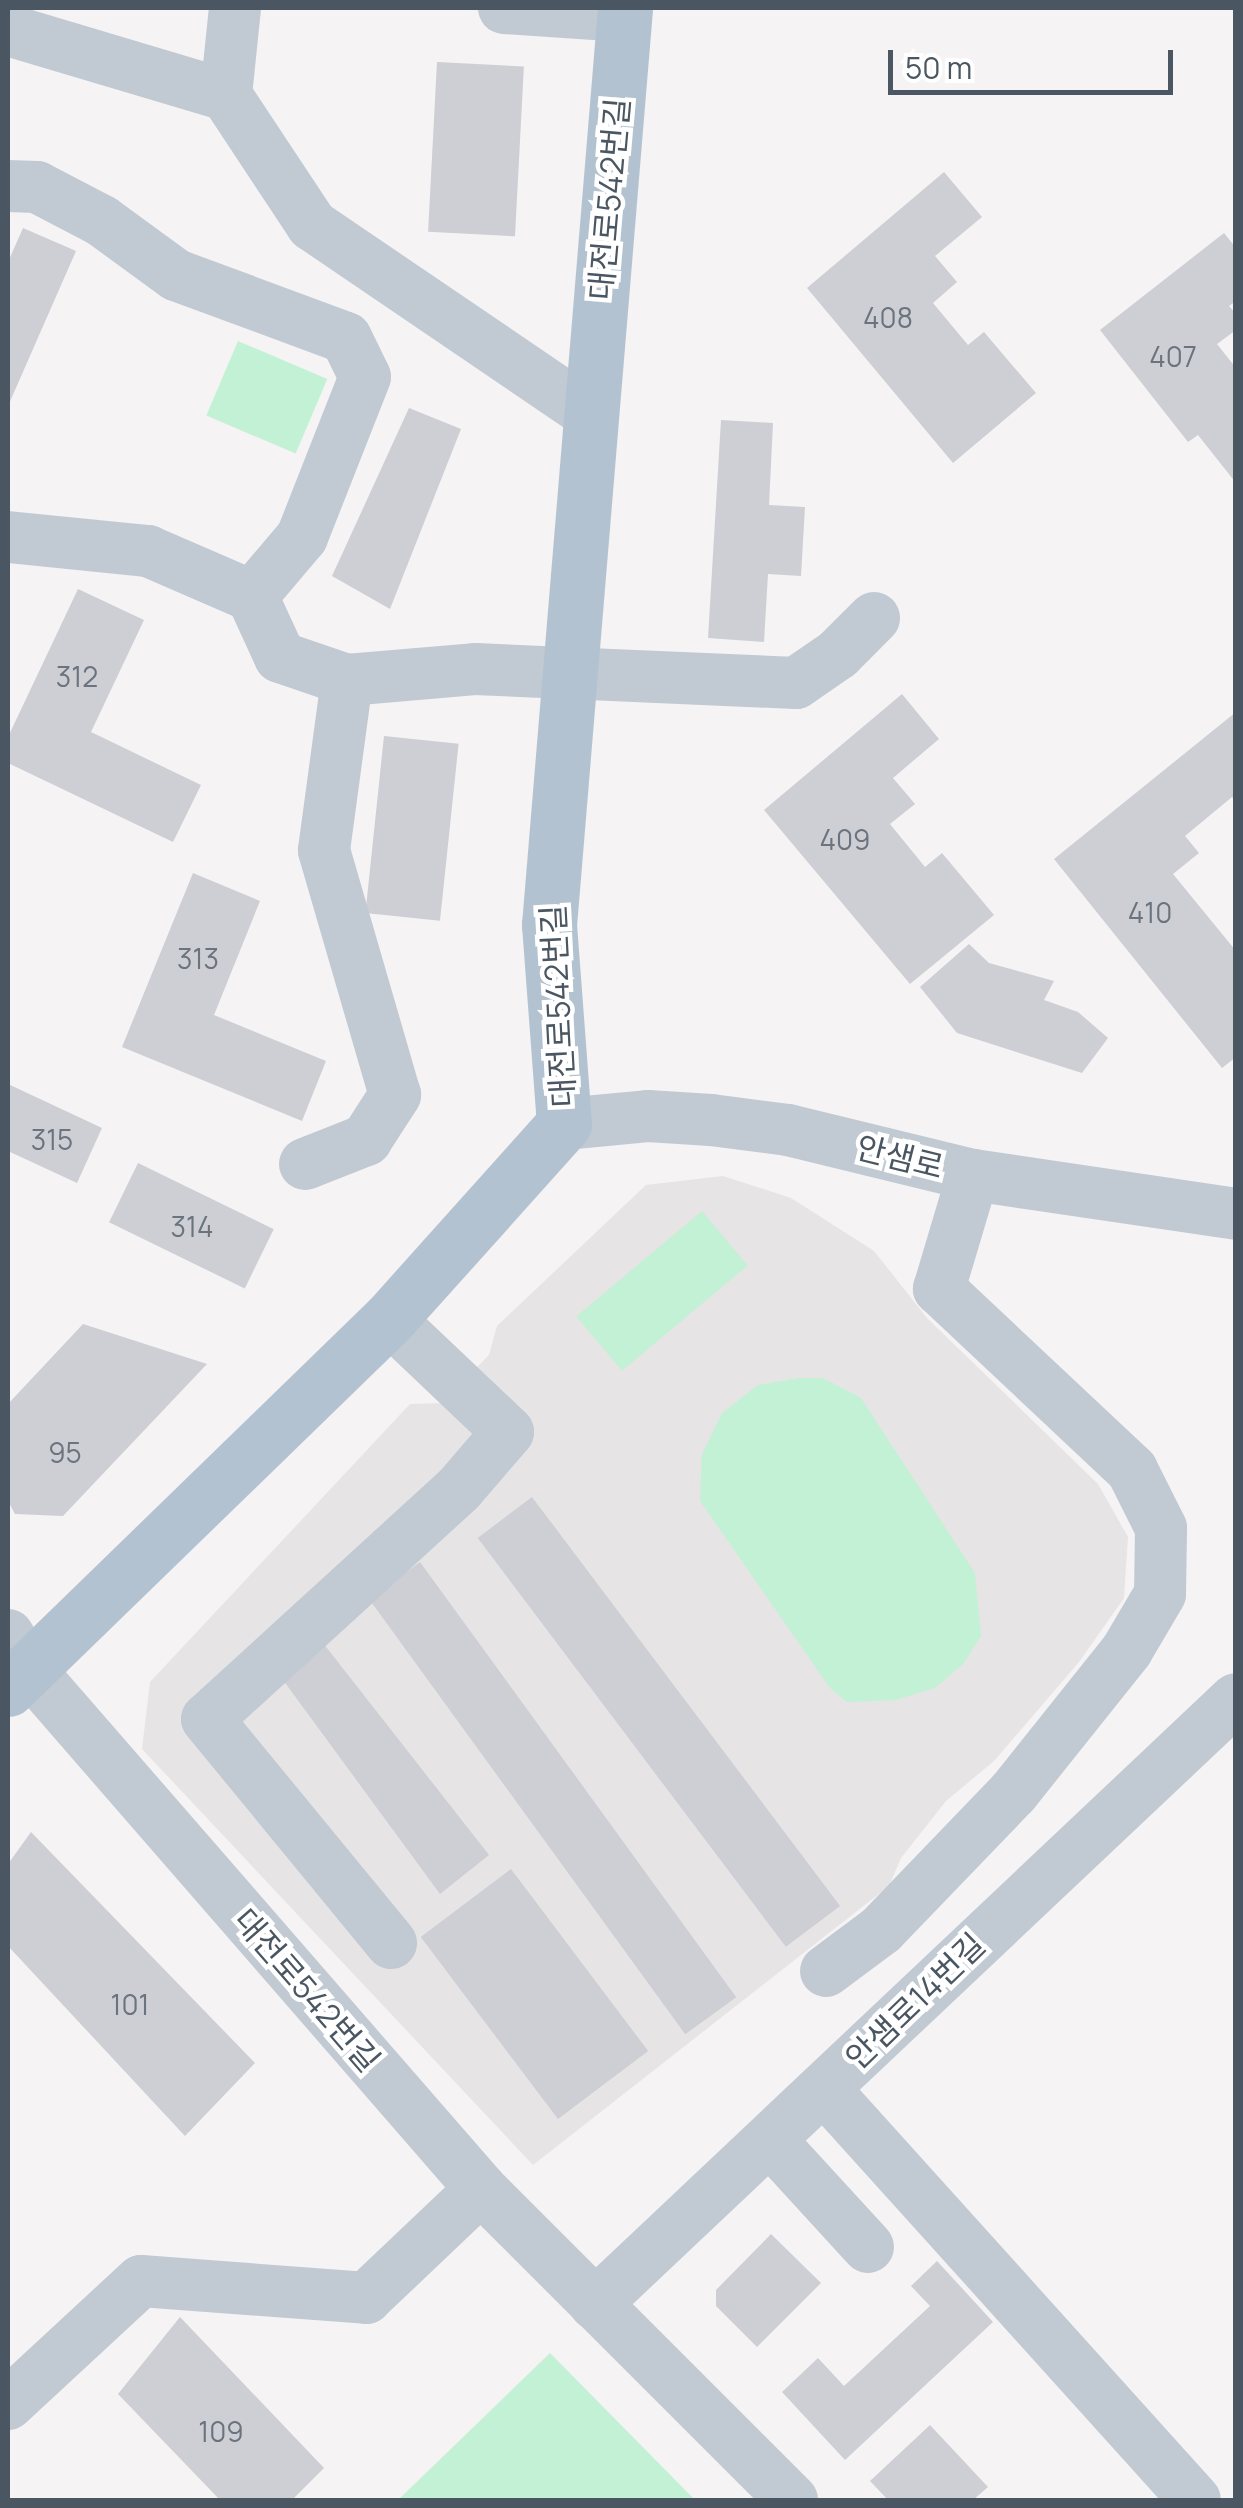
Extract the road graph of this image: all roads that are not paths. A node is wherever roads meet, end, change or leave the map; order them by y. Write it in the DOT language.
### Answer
graph roads {
  1 [pos="235,8"];
  2 [pos="504,8"];
  3 [pos="624,12"];
  4 [pos="8,30"];
  5 [pos="226,95"];
  6 [pos="8,186"];
  7 [pos="592,415"];
  8 [pos="8,537"];
  9 [pos="252,596"];
  10 [pos="874,618"];
  11 [pos="570,676"];
  12 [pos="346,680"];
  13 [pos="564,1124"];
  14 [pos="305,1164"];
  15 [pos="973,1175"];
  16 [pos="1236,1214"];
  17 [pos="390,1320"];
  18 [pos="14,1664"];
  19 [pos="1236,1699"];
  20 [pos="390,1943"];
  21 [pos="826,1971"];
  22 [pos="825,2090"];
  23 [pos="770,2140"];
  24 [pos="481,2189"];
  25 [pos="868,2247"];
  26 [pos="595,2304"];
  27 [pos="8,2404"];
  28 [pos="792,2500"];
  29 [pos="1194,2500"];
  1 -- 5 [label="street"];
  2 -- 3 [label="street"];
  3 -- 7 [label="main road, 대전로542번길"];
  4 -- 5 [label="street"];
  5 -- 7 [label="street"];
  6 -- 9 [label="street"];
  7 -- 11 [label="main road, 대전로542번길"];
  8 -- 9 [label="street"];
  9 -- 12 [label="street"];
  10 -- 11 [label="street"];
  11 -- 12 [label="street"];
  11 -- 13 [label="main road, 대전로542번길"];
  12 -- 14 [label="street"];
  13 -- 15 [label="street, 안샘로"];
  13 -- 17 [label="main road, 대전로542번길"];
  15 -- 16 [label="street, 안샘로"];
  15 -- 21 [label="street"];
  17 -- 18 [label="main road, 대전로542번길"];
  17 -- 20 [label="street"];
  18 -- 24 [label="street, 대전로542번길"];
  19 -- 22 [label="street, 안샘로14번길"];
  22 -- 23 [label="street"];
  22 -- 29 [label="street, 안샘로14번길"];
  23 -- 25 [label="street"];
  23 -- 26 [label="street"];
  24 -- 26 [label="street, 대전로542번길"];
  24 -- 27 [label="street"];
  26 -- 28 [label="street, 대전로542번길"];
}
